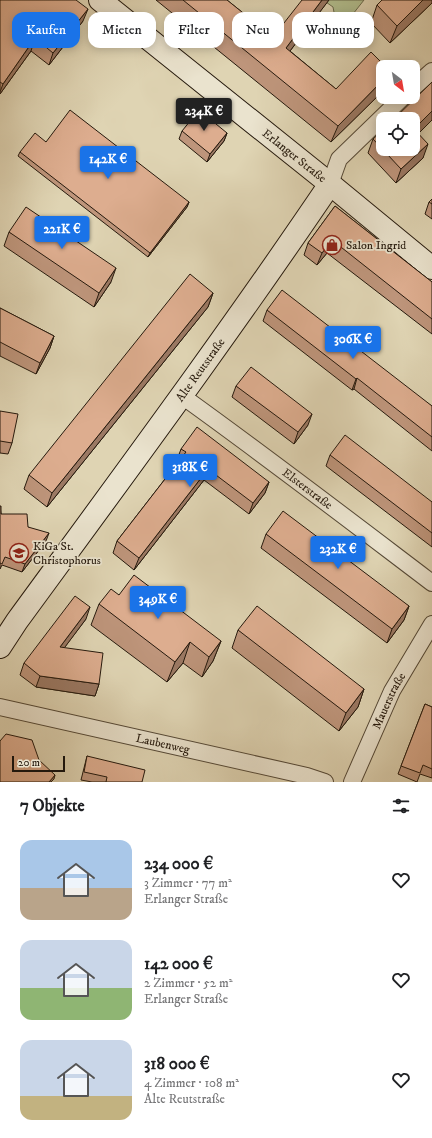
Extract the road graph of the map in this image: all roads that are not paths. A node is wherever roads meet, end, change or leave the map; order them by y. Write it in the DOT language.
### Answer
graph roads {
  1 [pos="100,0"];
  2 [pos="432,71"];
  3 [pos="420,82"];
  4 [pos="397,104"];
  5 [pos="330,184"];
  6 [pos="432,268"];
  7 [pos="182,396"];
  8 [pos="432,583"];
  9 [pos="432,624"];
  10 [pos="0,647"];
  11 [pos="0,707"];
  12 [pos="325,782"];
  13 [pos="352,782"];
  1 -- 5 [label="main road, Erlanger Straße"];
  2 -- 3 [label="street"];
  4 -- 5 [label="street, Alte Reutstraße"];
  5 -- 6 [label="main road, Erlanger Straße"];
  5 -- 7 [label="main road, Alte Reutstraße"];
  7 -- 8 [label="street, Elsterstraße"];
  7 -- 10 [label="main road, Alte Reutstraße"];
  9 -- 13 [label="street, Mauerstraße"];
  11 -- 12 [label="street, Laubenweg"];
}
